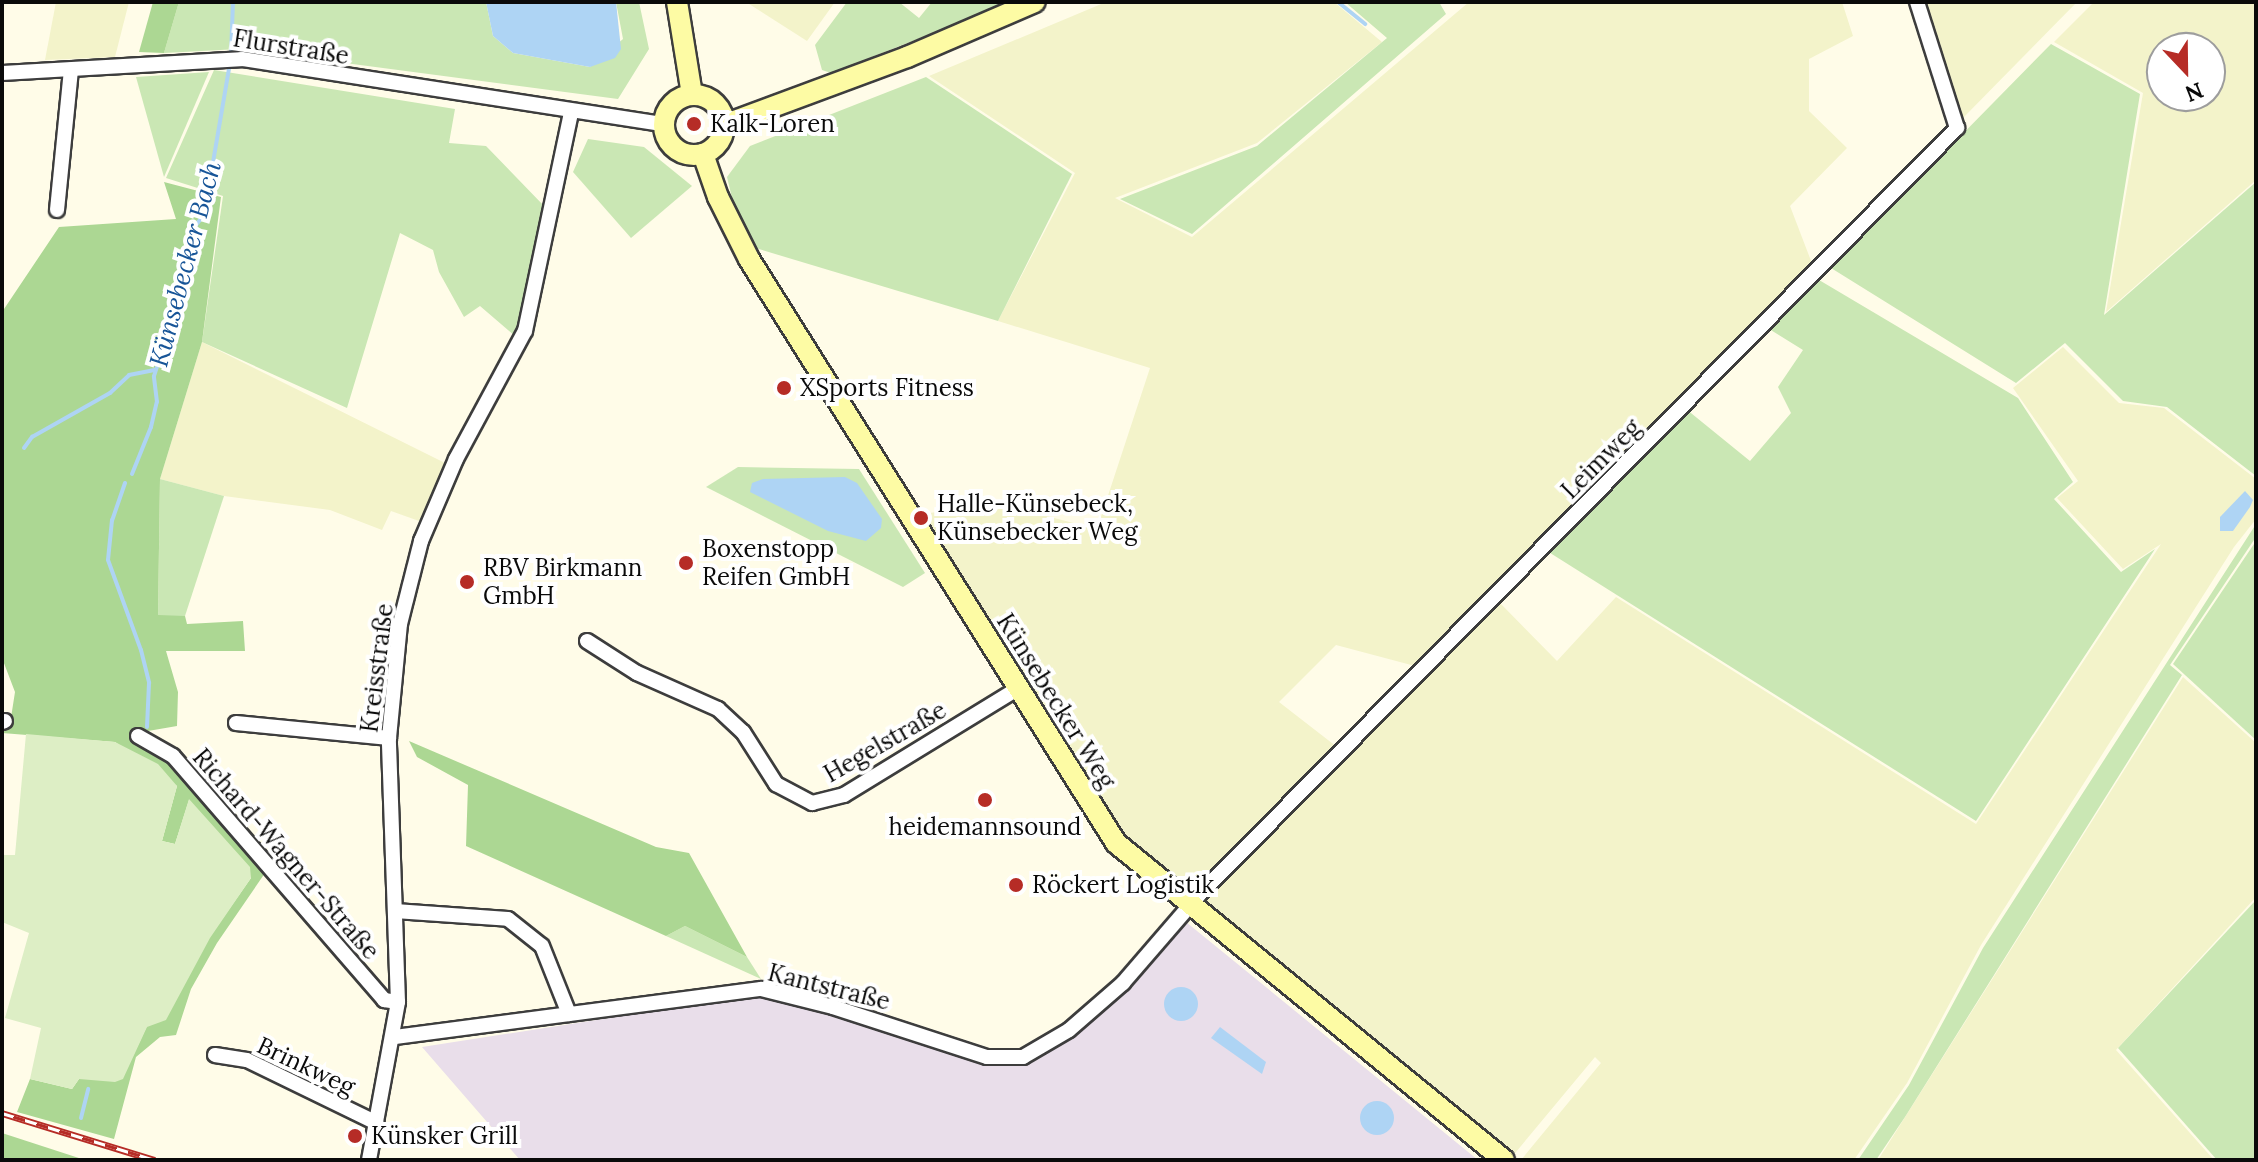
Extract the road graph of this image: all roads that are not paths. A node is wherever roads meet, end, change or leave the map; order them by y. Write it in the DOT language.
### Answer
graph roads {
  1 [pos="677,2"];
  2 [pos="1035,2"];
  3 [pos="1919,8"];
  4 [pos="71,70"];
  5 [pos="2,73"];
  6 [pos="692,95"];
  7 [pos="571,112"];
  8 [pos="663,124"];
  9 [pos="724,125"];
  10 [pos="703,154"];
  11 [pos="57,210"];
  12 [pos="587,641"];
  13 [pos="1017,689"];
  14 [pos="236,723"];
  15 [pos="138,736"];
  16 [pos="389,738"];
  17 [pos="1191,905"];
  18 [pos="395,911"];
  19 [pos="398,1002"];
  20 [pos="569,1014"];
  21 [pos="395,1037"];
  22 [pos="215,1055"];
  23 [pos="377,1123"];
  24 [pos="369,1160"];
  25 [pos="1504,1160"];
  1 -- 6 [label="street"];
  2 -- 9 [label="street"];
  3 -- 17 [label="street, Leimweg"];
  4 -- 5 [label="street, Flurstraße"];
  4 -- 7 [label="street, Flurstraße"];
  4 -- 11 [label="street"];
  6 -- 8 [label="street"];
  6 -- 9 [label="street"];
  7 -- 8 [label="street, Flurstraße"];
  7 -- 16 [label="street, Kreisstraße"];
  8 -- 10 [label="street"];
  9 -- 10 [label="street"];
  10 -- 13 [label="street, Künsebecker Weg"];
  12 -- 13 [label="street, Hegelstraße"];
  13 -- 17 [label="street, Künsebecker Weg"];
  14 -- 16 [label="street"];
  15 -- 19 [label="street, Richard-Wagner-Straße"];
  16 -- 18 [label="street, Kreisstraße"];
  17 -- 20 [label="street, Kantstraße"];
  17 -- 25 [label="street, Künsebecker Weg"];
  18 -- 19 [label="street, Kreisstraße"];
  18 -- 20 [label="street"];
  19 -- 21 [label="street, Kreisstraße"];
  20 -- 21 [label="street, Kantstraße"];
  21 -- 23 [label="street, Kreisstraße"];
  22 -- 23 [label="street, Brinkweg"];
  23 -- 24 [label="street, Kreisstraße"];
}
